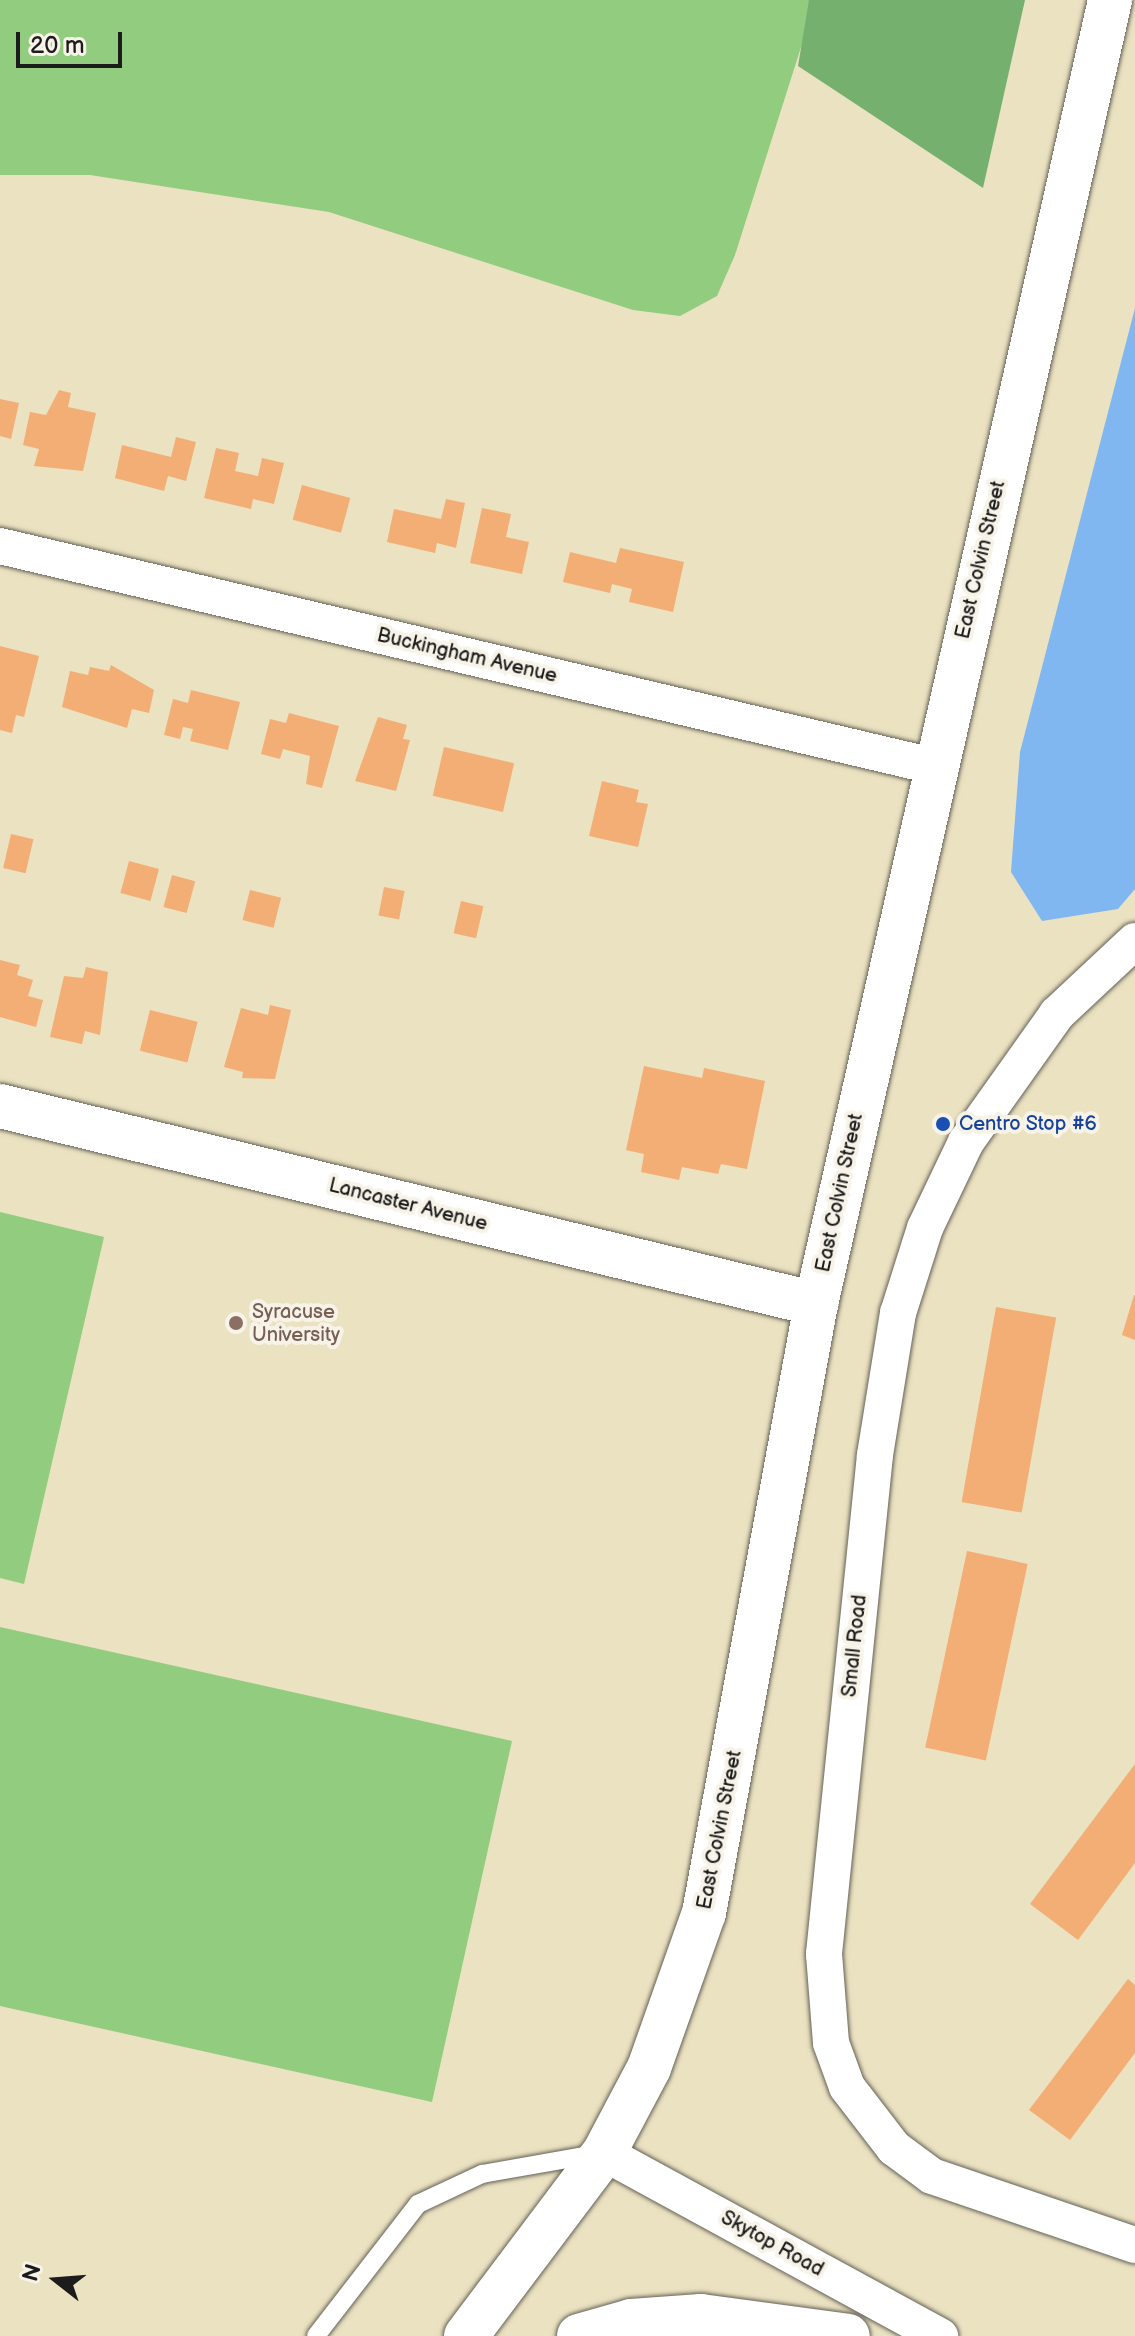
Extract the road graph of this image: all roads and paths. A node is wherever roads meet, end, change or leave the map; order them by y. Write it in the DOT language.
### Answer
graph roads {
  1 [pos="1110,0"];
  2 [pos="0,546"];
  3 [pos="933,766"];
  4 [pos="1135,941"];
  5 [pos="0,1106"];
  6 [pos="816,1304"];
  7 [pos="604,2153"];
  8 [pos="1135,2245"];
  9 [pos="316,2336"];
  10 [pos="466,2336"];
  11 [pos="579,2336"];
  12 [pos="848,2336"];
  13 [pos="940,2336"];
  1 -- 3 [label="street, East Colvin Street"];
  2 -- 3 [label="street, Buckingham Avenue"];
  3 -- 6 [label="street, East Colvin Street"];
  4 -- 8 [label="street, Small Road"];
  5 -- 6 [label="street, Lancaster Avenue"];
  6 -- 7 [label="street, East Colvin Street"];
  7 -- 9 [label="lane"];
  7 -- 10 [label="street, East Colvin Street"];
  7 -- 13 [label="street, Skytop Road"];
  11 -- 12 [label="street"];
}
